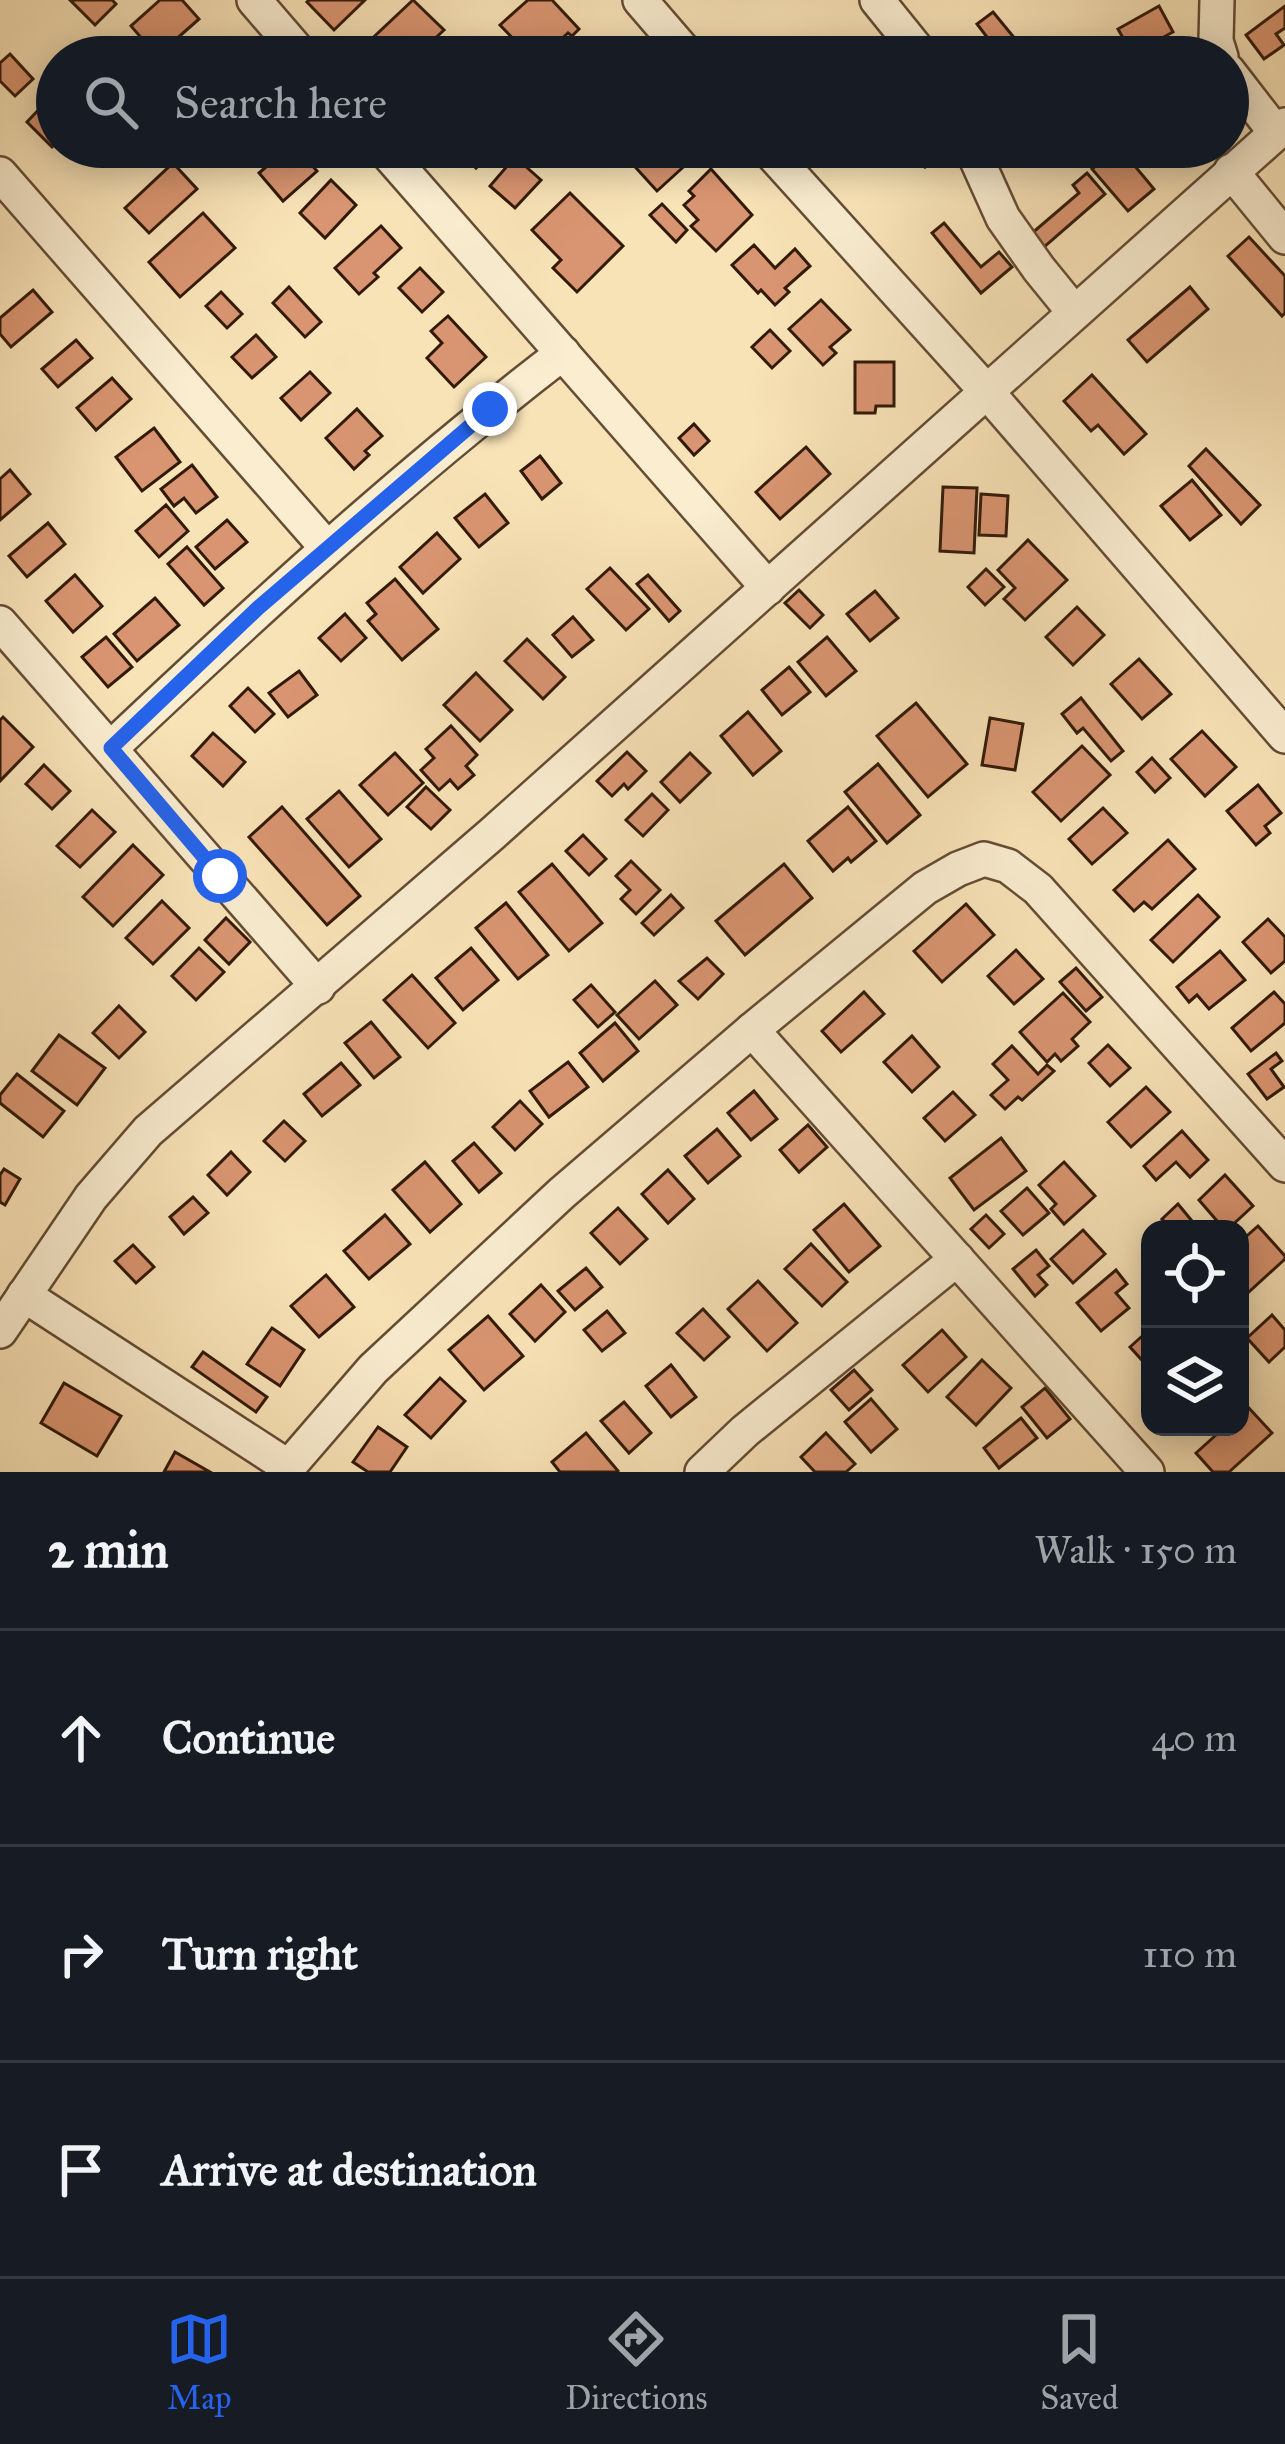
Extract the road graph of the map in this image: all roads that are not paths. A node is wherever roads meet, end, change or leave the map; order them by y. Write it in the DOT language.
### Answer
graph roads {
  1 [pos="254,0"];
  2 [pos="640,0"];
  3 [pos="878,0"];
  4 [pos="1217,0"];
  5 [pos="286,36"];
  6 [pos="671,36"];
  7 [pos="906,36"];
  8 [pos="1216,36"];
  9 [pos="1249,94"];
  10 [pos="1280,129"];
  11 [pos="1249,156"];
  12 [pos="400,168"];
  13 [pos="785,168"];
  14 [pos="980,168"];
  15 [pos="1235,168"];
  16 [pos="1232,171"];
  17 [pos="0,174"];
  18 [pos="1285,237"];
  19 [pos="1074,312"];
  20 [pos="562,352"];
  21 [pos="988,393"];
  22 [pos="327,548"];
  23 [pos="768,588"];
  24 [pos="0,623"];
  25 [pos="1285,736"];
  26 [pos="111,748"];
  27 [pos="317,987"];
  28 [pos="752,1030"];
  29 [pos="1285,1165"];
  30 [pos="957,1259"];
  31 [pos="24,1295"];
  32 [pos="0,1331"];
  33 [pos="286,1469"];
  34 [pos="702,1472"];
  35 [pos="1147,1472"];
  1 -- 5 [label="street"];
  2 -- 6 [label="street"];
  3 -- 7 [label="street"];
  4 -- 8 [label="street"];
  9 -- 10 [label="street"];
  10 -- 11 [label="street"];
  12 -- 20 [label="street"];
  13 -- 21 [label="street"];
  14 -- 19 [label="street"];
  15 -- 16 [label="street"];
  16 -- 18 [label="street"];
  16 -- 19 [label="street"];
  17 -- 22 [label="street"];
  19 -- 21 [label="street"];
  20 -- 22 [label="street"];
  20 -- 23 [label="street"];
  21 -- 23 [label="street"];
  21 -- 25 [label="street"];
  22 -- 26 [label="street"];
  23 -- 27 [label="street"];
  24 -- 26 [label="street"];
  26 -- 27 [label="street"];
  27 -- 31 [label="street"];
  28 -- 29 [label="street"];
  28 -- 30 [label="street"];
  28 -- 33 [label="street"];
  30 -- 34 [label="street"];
  30 -- 35 [label="street"];
  31 -- 32 [label="street"];
  31 -- 33 [label="street"];
}
